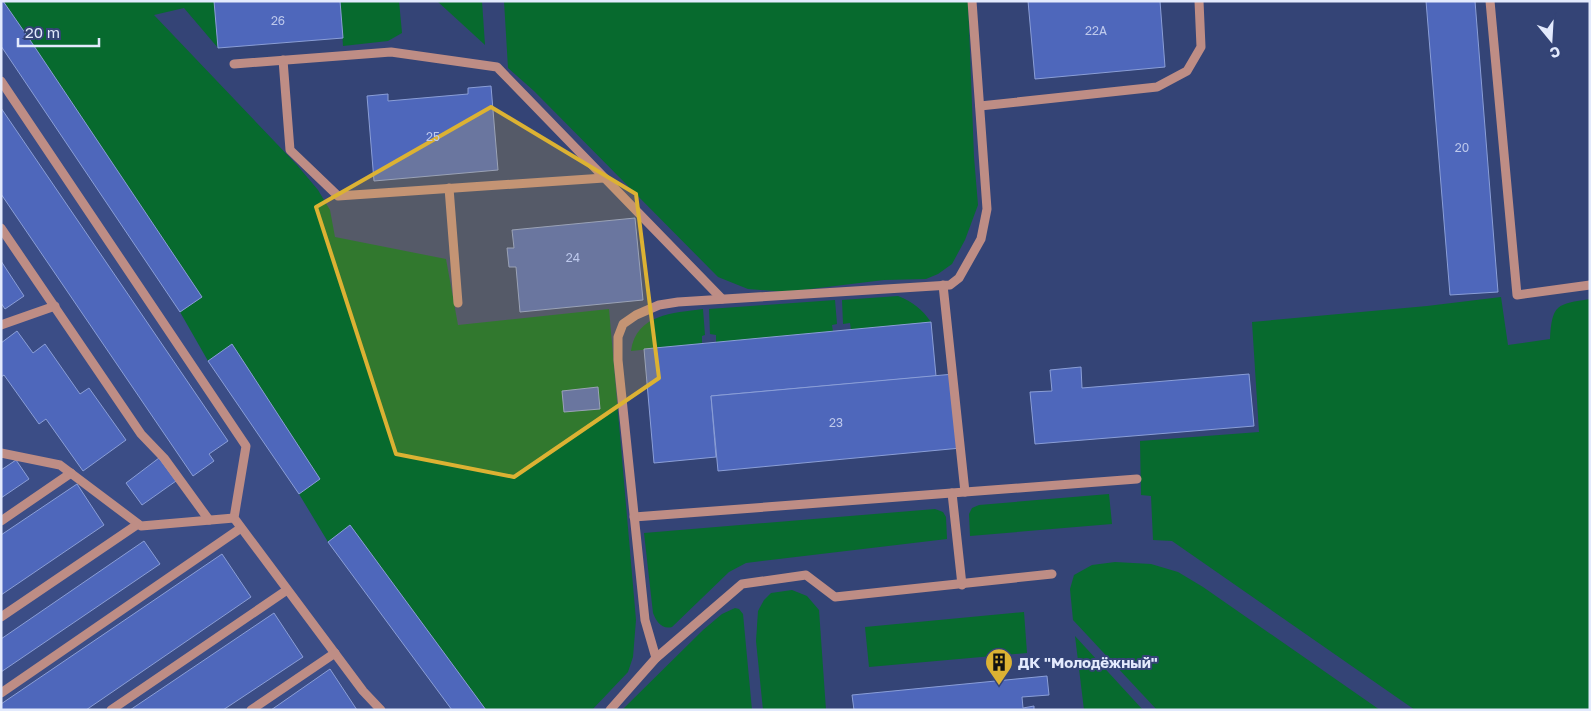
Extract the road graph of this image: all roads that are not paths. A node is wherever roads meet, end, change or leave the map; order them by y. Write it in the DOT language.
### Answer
graph roads {
  1 [pos="972,1"];
  2 [pos="1199,1"];
  3 [pos="1490,1"];
  4 [pos="283,60"];
  5 [pos="234,64"];
  6 [pos="1,81"];
  7 [pos="980,106"];
  8 [pos="604,178"];
  9 [pos="449,188"];
  10 [pos="1,228"];
  11 [pos="943,285"];
  12 [pos="1590,285"];
  13 [pos="722,300"];
  14 [pos="458,303"];
  15 [pos="55,306"];
  16 [pos="1,325"];
  17 [pos="1,453"];
  18 [pos="71,474"];
  19 [pos="1137,479"];
  20 [pos="965,492"];
  21 [pos="952,493"];
  22 [pos="634,517"];
  23 [pos="234,518"];
  24 [pos="209,520"];
  25 [pos="1,521"];
  26 [pos="138,524"];
  27 [pos="241,528"];
  28 [pos="1052,574"];
  29 [pos="962,585"];
  30 [pos="287,590"];
  31 [pos="1,618"];
  32 [pos="335,653"];
  33 [pos="656,658"];
  34 [pos="1,693"];
  35 [pos="111,710"];
  36 [pos="251,710"];
  37 [pos="381,710"];
  38 [pos="610,710"];
  1 -- 7 [label="street"];
  2 -- 7 [label="street"];
  3 -- 12 [label="street"];
  4 -- 5 [label="street"];
  4 -- 8 [label="street"];
  4 -- 9 [label="street"];
  6 -- 23 [label="street"];
  7 -- 11 [label="street"];
  8 -- 9 [label="street"];
  8 -- 13 [label="street"];
  9 -- 14 [label="street"];
  10 -- 15 [label="street"];
  11 -- 13 [label="street"];
  11 -- 20 [label="street"];
  13 -- 22 [label="street"];
  15 -- 16 [label="street"];
  15 -- 24 [label="street"];
  17 -- 18 [label="street"];
  18 -- 25 [label="street"];
  18 -- 26 [label="street"];
  19 -- 20 [label="street"];
  20 -- 21 [label="street"];
  21 -- 22 [label="street"];
  21 -- 29 [label="street"];
  22 -- 33 [label="street"];
  23 -- 24 [label="street"];
  23 -- 27 [label="street"];
  24 -- 26 [label="street"];
  26 -- 31 [label="street"];
  27 -- 30 [label="street"];
  27 -- 34 [label="street"];
  28 -- 29 [label="street"];
  29 -- 33 [label="street"];
  30 -- 32 [label="street"];
  30 -- 35 [label="street"];
  32 -- 36 [label="street"];
  32 -- 37 [label="street"];
  33 -- 38 [label="street"];
}
